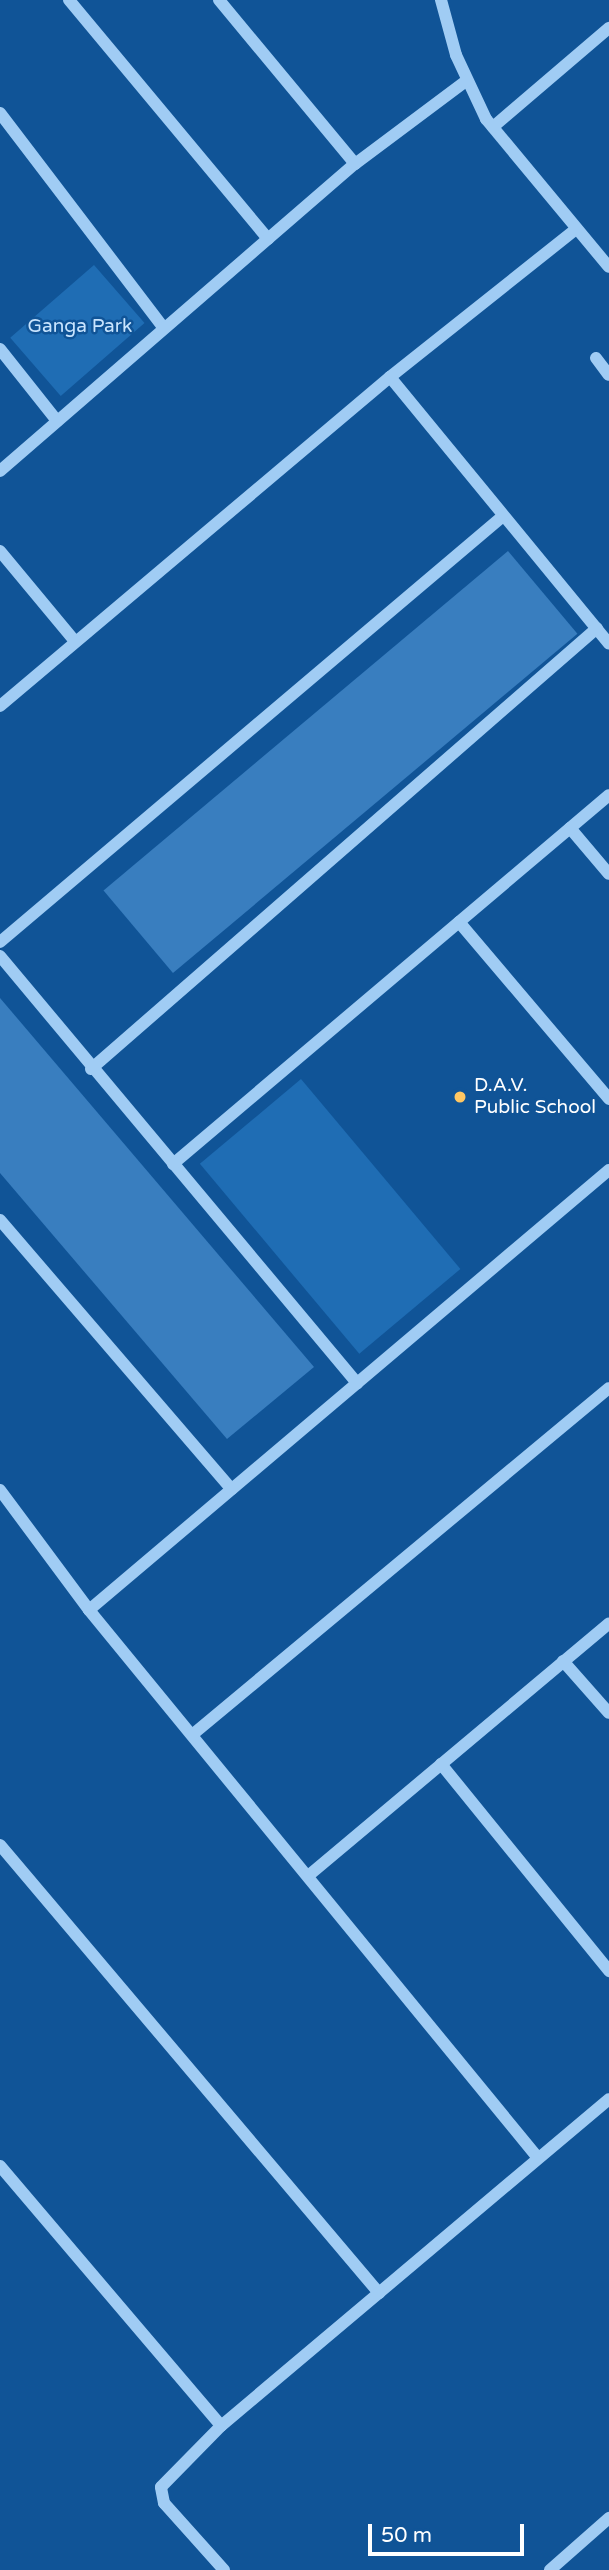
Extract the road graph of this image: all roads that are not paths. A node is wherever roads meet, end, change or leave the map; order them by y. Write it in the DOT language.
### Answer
graph roads {
  1 [pos="69,0"];
  2 [pos="219,0"];
  3 [pos="441,0"];
  4 [pos="609,28"];
  5 [pos="466,81"];
  6 [pos="0,113"];
  7 [pos="492,127"];
  8 [pos="355,164"];
  9 [pos="576,229"];
  10 [pos="268,239"];
  11 [pos="609,267"];
  12 [pos="164,328"];
  13 [pos="0,349"];
  14 [pos="596,358"];
  15 [pos="609,375"];
  16 [pos="390,377"];
  17 [pos="57,421"];
  18 [pos="0,471"];
  19 [pos="503,516"];
  20 [pos="0,551"];
  21 [pos="597,628"];
  22 [pos="74,640"];
  23 [pos="609,644"];
  24 [pos="0,706"];
  25 [pos="609,795"];
  26 [pos="570,828"];
  27 [pos="609,874"];
  28 [pos="459,922"];
  29 [pos="0,942"];
  30 [pos="0,956"];
  31 [pos="91,1069"];
  32 [pos="609,1099"];
  33 [pos="173,1164"];
  34 [pos="609,1170"];
  35 [pos="0,1220"];
  36 [pos="357,1383"];
  37 [pos="609,1388"];
  38 [pos="231,1489"];
  39 [pos="0,1490"];
  40 [pos="89,1610"];
  41 [pos="609,1623"];
  42 [pos="563,1661"];
  43 [pos="609,1713"];
  44 [pos="192,1735"];
  45 [pos="440,1764"];
  46 [pos="0,1845"];
  47 [pos="307,1876"];
  48 [pos="609,1971"];
  49 [pos="609,2099"];
  50 [pos="538,2158"];
  51 [pos="0,2166"];
  52 [pos="379,2293"];
  53 [pos="222,2426"];
  54 [pos="609,2518"];
  55 [pos="223,2570"];
  56 [pos="550,2570"];
  1 -- 10 [label="street"];
  2 -- 8 [label="street"];
  3 -- 5 [label="street"];
  4 -- 7 [label="street"];
  5 -- 7 [label="street"];
  5 -- 8 [label="street"];
  6 -- 12 [label="street"];
  7 -- 9 [label="street"];
  8 -- 10 [label="street"];
  9 -- 11 [label="street"];
  9 -- 16 [label="street"];
  10 -- 12 [label="street"];
  12 -- 17 [label="street"];
  13 -- 17 [label="street"];
  14 -- 15 [label="street"];
  16 -- 19 [label="street"];
  16 -- 22 [label="street"];
  17 -- 18 [label="street"];
  19 -- 21 [label="street"];
  19 -- 29 [label="street"];
  20 -- 22 [label="street"];
  21 -- 23 [label="street"];
  21 -- 31 [label="street"];
  22 -- 24 [label="street"];
  25 -- 26 [label="street"];
  26 -- 27 [label="street"];
  26 -- 28 [label="street"];
  28 -- 32 [label="street"];
  28 -- 33 [label="street"];
  30 -- 31 [label="street"];
  31 -- 33 [label="street"];
  33 -- 36 [label="street"];
  34 -- 36 [label="street"];
  35 -- 38 [label="street"];
  36 -- 38 [label="street"];
  37 -- 44 [label="street"];
  38 -- 40 [label="street"];
  39 -- 40 [label="street"];
  40 -- 44 [label="street"];
  41 -- 42 [label="street"];
  42 -- 43 [label="street"];
  42 -- 45 [label="street"];
  44 -- 47 [label="street"];
  45 -- 47 [label="street"];
  45 -- 48 [label="street"];
  46 -- 52 [label="street"];
  47 -- 50 [label="street"];
  49 -- 50 [label="street"];
  50 -- 52 [label="street"];
  51 -- 53 [label="street"];
  52 -- 53 [label="street"];
  53 -- 55 [label="street"];
  54 -- 56 [label="street"];
}
